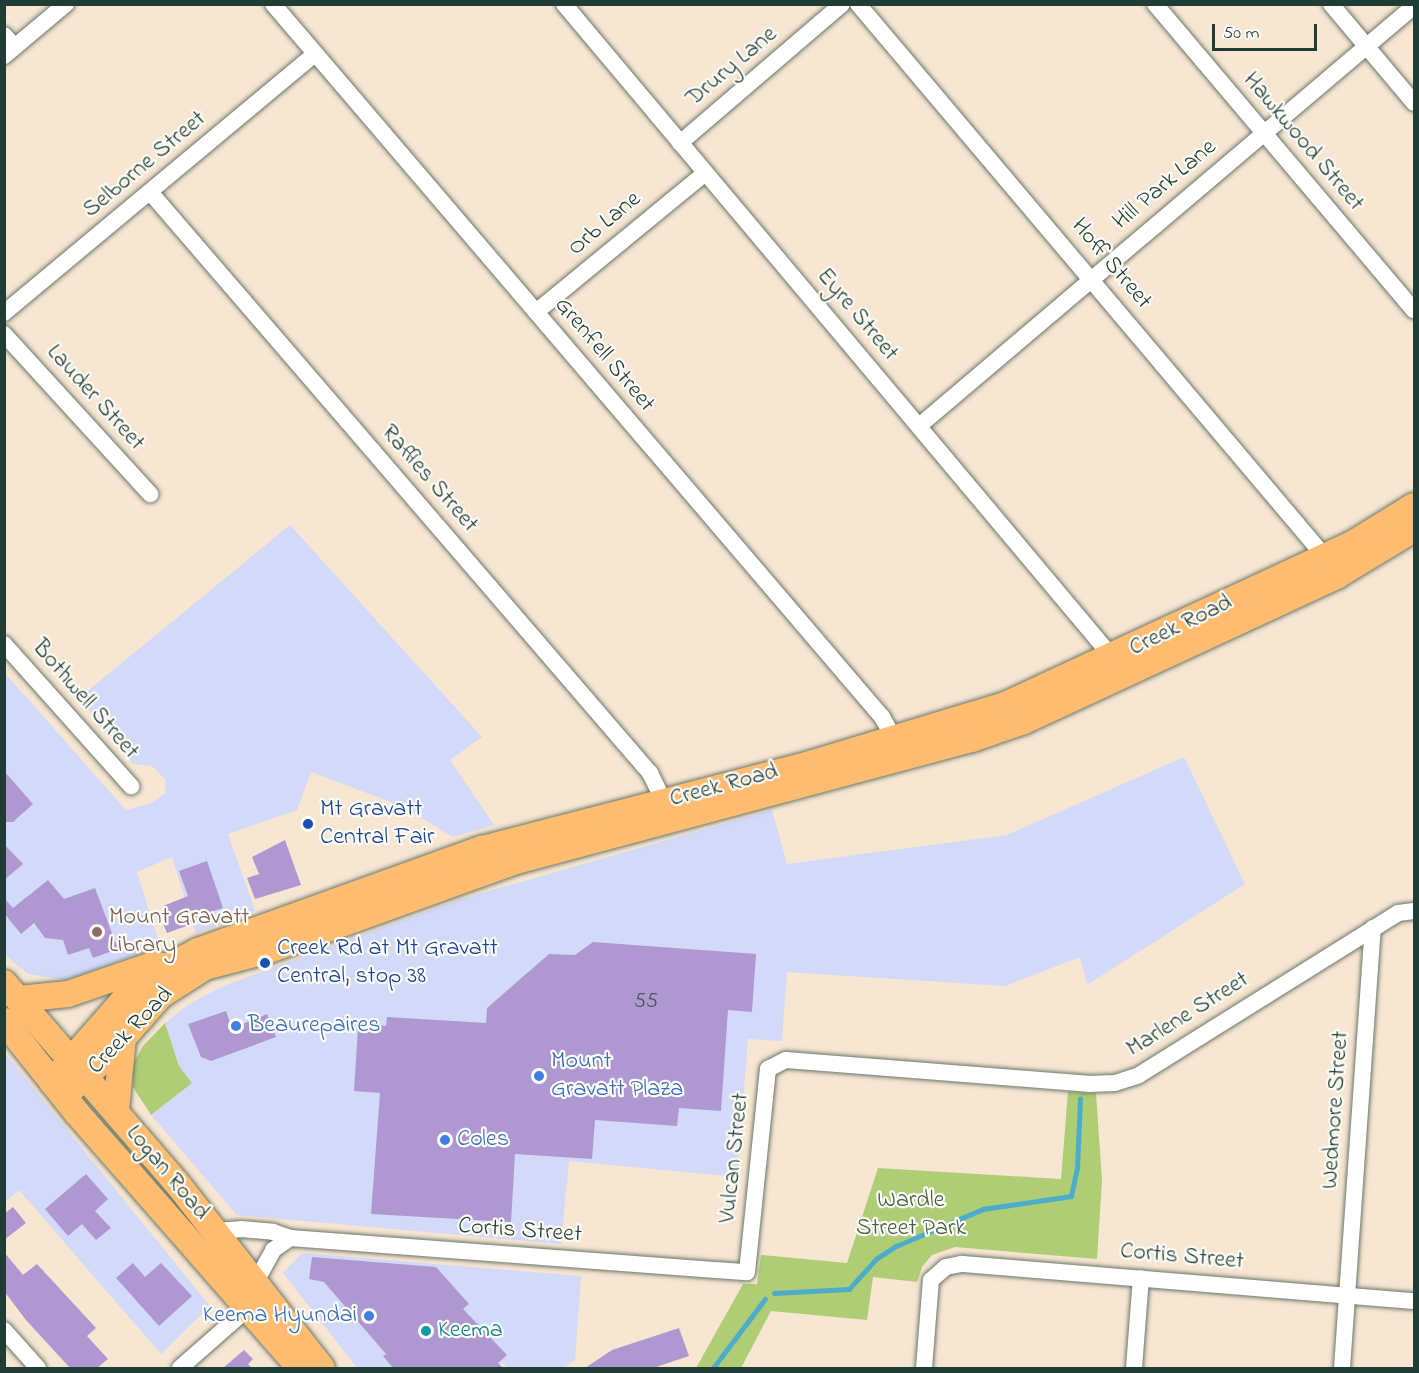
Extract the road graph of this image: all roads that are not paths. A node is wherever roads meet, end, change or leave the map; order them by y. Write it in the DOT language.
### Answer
graph roads {
  1 [pos="66,4"];
  2 [pos="273,4"];
  3 [pos="564,4"];
  4 [pos="842,4"];
  5 [pos="858,4"];
  6 [pos="1155,4"];
  7 [pos="1331,4"];
  8 [pos="1414,6"];
  9 [pos="8,46"];
  10 [pos="1367,47"];
  11 [pos="315,54"];
  12 [pos="1414,103"];
  13 [pos="1264,133"];
  14 [pos="680,142"];
  15 [pos="705,173"];
  16 [pos="150,192"];
  17 [pos="1092,279"];
  18 [pos="1414,310"];
  19 [pos="536,312"];
  20 [pos="4,313"];
  21 [pos="4,334"];
  22 [pos="919,426"];
  23 [pos="150,494"];
  24 [pos="1414,506"];
  25 [pos="1414,530"];
  26 [pos="1325,557"];
  27 [pos="4,644"];
  28 [pos="1113,658"];
  29 [pos="895,740"];
  30 [pos="130,786"];
  31 [pos="664,802"];
  32 [pos="1414,911"];
  33 [pos="1373,928"];
  34 [pos="168,967"];
  35 [pos="12,991"];
  36 [pos="4,1021"];
  37 [pos="123,1037"];
  38 [pos="786,1060"];
  39 [pos="80,1068"];
  40 [pos="58,1089"];
  41 [pos="116,1111"];
  42 [pos="215,1231"];
  43 [pos="290,1238"];
  44 [pos="747,1272"];
  45 [pos="1141,1278"];
  46 [pos="256,1295"];
  47 [pos="1347,1295"];
  48 [pos="1414,1301"];
  49 [pos="4,1330"];
  50 [pos="38,1368"];
  51 [pos="180,1368"];
  52 [pos="300,1368"];
  53 [pos="322,1368"];
  54 [pos="924,1368"];
  55 [pos="1134,1368"];
  56 [pos="1342,1368"];
  1 -- 9 [label="street"];
  2 -- 11 [label="street, Grenfell Street"];
  3 -- 14 [label="street, Eyre Street"];
  4 -- 14 [label="street, Drury Lane"];
  5 -- 17 [label="street, Hoff Street"];
  6 -- 13 [label="street, Hawkwood Street"];
  7 -- 10 [label="street"];
  8 -- 10 [label="street, Hill Park Lane"];
  10 -- 12 [label="street"];
  10 -- 13 [label="street, Hill Park Lane"];
  11 -- 16 [label="street, Selborne Street"];
  11 -- 19 [label="street, Grenfell Street"];
  13 -- 17 [label="street, Hill Park Lane"];
  13 -- 18 [label="street, Hawkwood Street"];
  14 -- 15 [label="street, Eyre Street"];
  15 -- 19 [label="street, Orb Lane"];
  15 -- 22 [label="street, Eyre Street"];
  16 -- 20 [label="street, Selborne Street"];
  16 -- 31 [label="street, Raffles Street"];
  17 -- 22 [label="street, Hill Park Lane"];
  17 -- 26 [label="street, Hoff Street"];
  19 -- 29 [label="street, Grenfell Street"];
  21 -- 23 [label="street, Lauder Street"];
  22 -- 28 [label="street, Eyre Street"];
  24 -- 26 [label="main road, Creek Road"];
  25 -- 37 [label="main road, Creek Road"];
  26 -- 28 [label="main road, Creek Road"];
  27 -- 30 [label="street, Bothwell Street"];
  28 -- 29 [label="main road, Creek Road"];
  29 -- 31 [label="main road, Creek Road"];
  31 -- 34 [label="main road, Creek Road"];
  32 -- 33 [label="street, Marlene Street"];
  33 -- 38 [label="street, Marlene Street"];
  33 -- 47 [label="street, Wedmore Street"];
  34 -- 35 [label="main road"];
  34 -- 39 [label="main road, Creek Road"];
  35 -- 39 [label="main road, Logan Road"];
  36 -- 40 [label="main road, Logan Road"];
  37 -- 39 [label="main road, Creek Road"];
  37 -- 41 [label="main road"];
  38 -- 44 [label="street, Vulcan Street"];
  39 -- 40 [label="main road, Creek Road"];
  39 -- 41 [label="main road, Logan Road"];
  40 -- 46 [label="main road, Logan Road"];
  41 -- 42 [label="main road, Logan Road"];
  42 -- 43 [label="street, Cortis Street"];
  42 -- 46 [label="main road, Logan Road"];
  43 -- 44 [label="street, Cortis Street"];
  43 -- 46 [label="street"];
  45 -- 47 [label="street, Cortis Street"];
  45 -- 54 [label="street, Cortis Street"];
  45 -- 55 [label="street"];
  46 -- 51 [label="street"];
  46 -- 52 [label="main road, Logan Road"];
  46 -- 53 [label="main road, Logan Road"];
  47 -- 48 [label="street, Cortis Street"];
  47 -- 56 [label="street, Wedmore Street"];
  49 -- 50 [label="street"];
}
